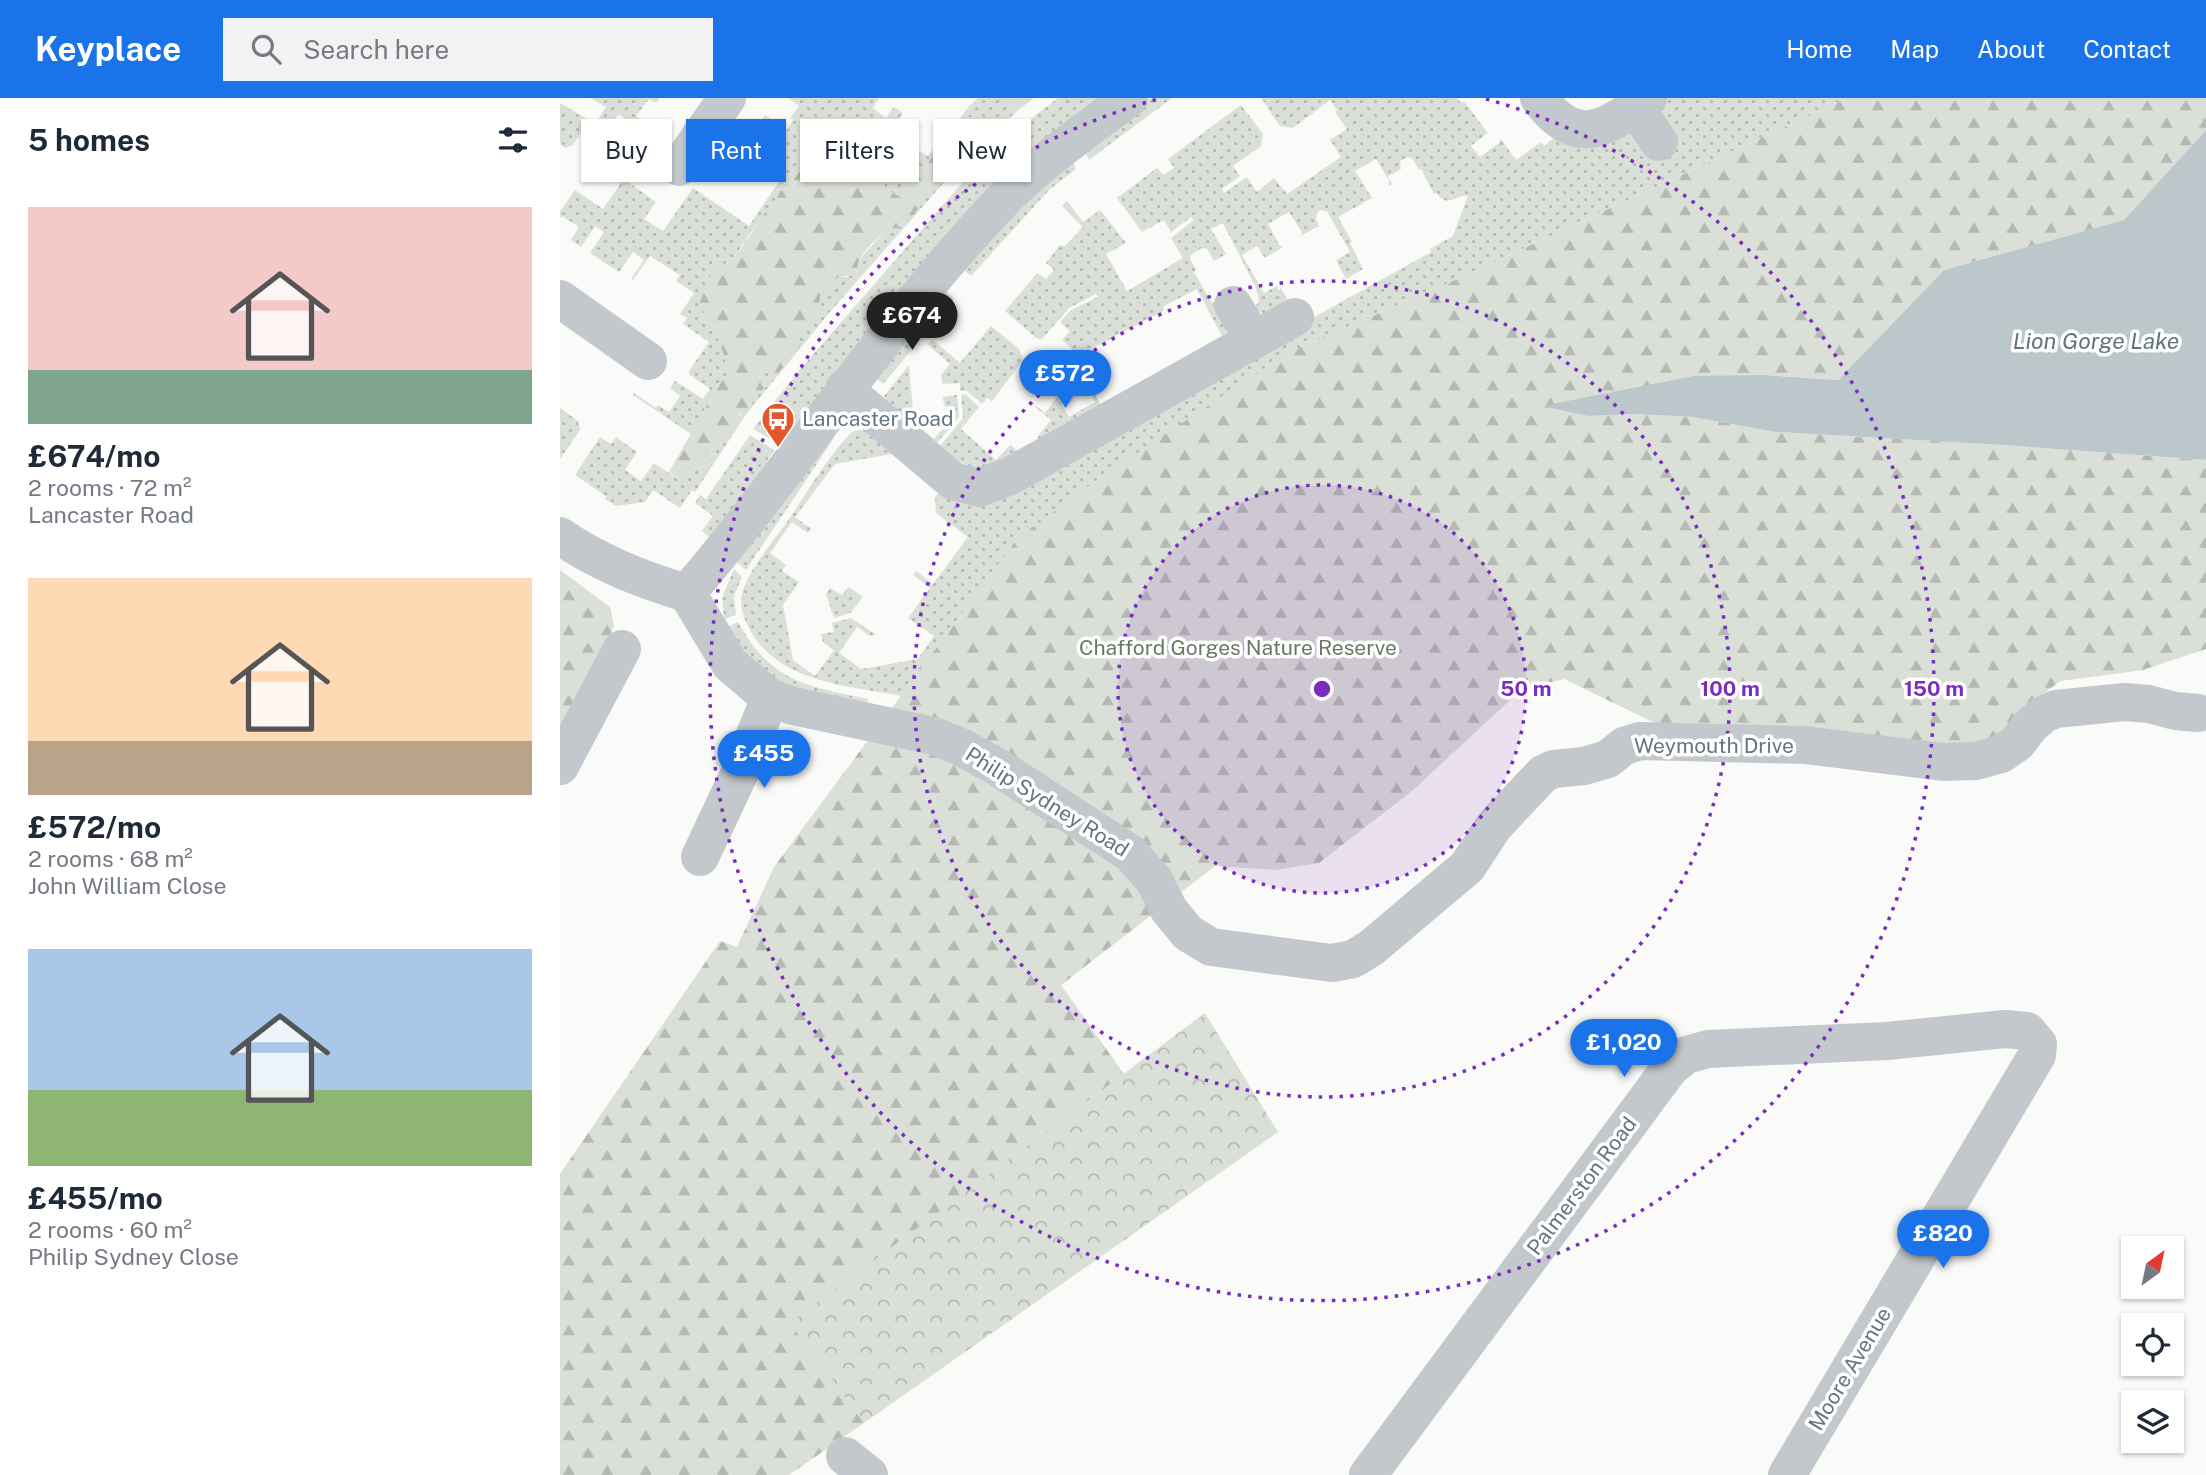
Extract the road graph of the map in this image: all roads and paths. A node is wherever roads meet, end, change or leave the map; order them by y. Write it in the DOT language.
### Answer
graph roads {
  1 [pos="727,98"];
  2 [pos="1129,98"];
  3 [pos="1539,98"];
  4 [pos="1641,103"];
  5 [pos="713,119"];
  6 [pos="1659,142"];
  7 [pos="686,157"];
  8 [pos="679,167"];
  9 [pos="560,299"];
  10 [pos="1233,305"];
  11 [pos="1295,317"];
  12 [pos="1254,340"];
  13 [pos="648,361"];
  14 [pos="844,389"];
  15 [pos="560,536"];
  16 [pos="687,593"];
  17 [pos="622,649"];
  18 [pos="769,698"];
  19 [pos="2203,714"];
  20 [pos="561,762"];
  21 [pos="700,858"];
  22 [pos="1211,947"];
  23 [pos="2038,1044"];
  24 [pos="1368,1475"];
  25 [pos="1787,1475"];
  1 -- 5 [label="street"];
  2 -- 14 [label="street"];
  3 -- 4 [label="street"];
  4 -- 6 [label="street"];
  7 -- 8 [label="street"];
  9 -- 13 [label="street"];
  10 -- 12 [label="street"];
  11 -- 12 [label="street"];
  12 -- 14 [label="street"];
  14 -- 16 [label="street"];
  15 -- 16 [label="street"];
  16 -- 18 [label="street, Philip Sydney Road"];
  17 -- 20 [label="street"];
  18 -- 21 [label="street"];
  18 -- 22 [label="street, Philip Sydney Road"];
  19 -- 22 [label="street, Weymouth Drive"];
  23 -- 24 [label="street, Palmerston Road"];
  23 -- 25 [label="street, Moore Avenue"];
}
